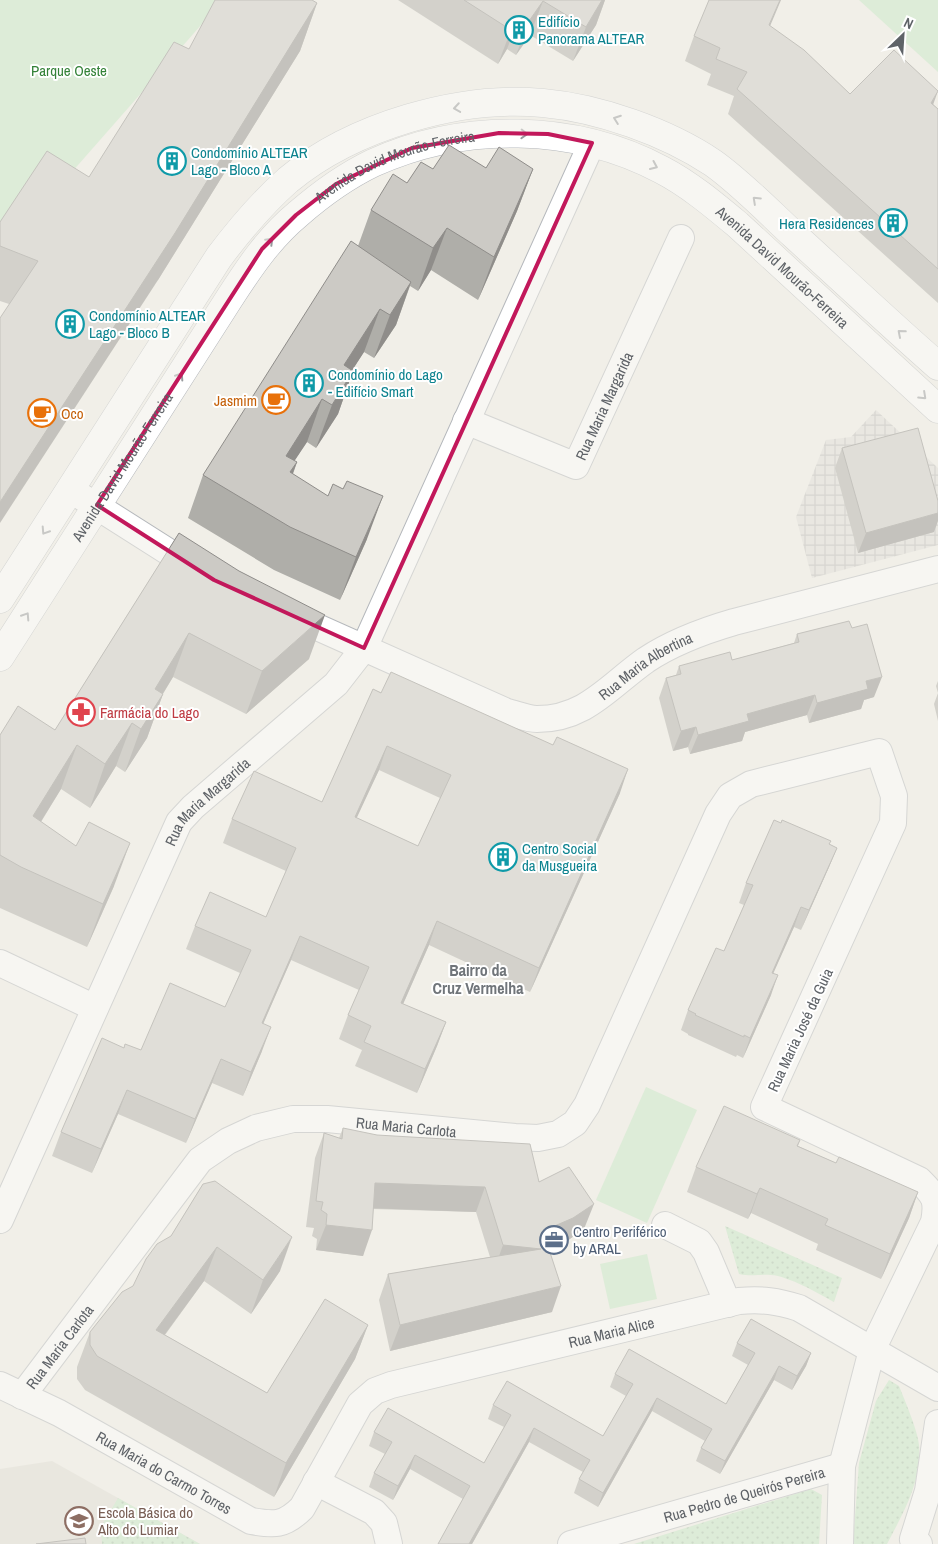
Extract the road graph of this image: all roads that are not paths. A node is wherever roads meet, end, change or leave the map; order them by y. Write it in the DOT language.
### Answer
graph roads {
  1 [pos="592,143"];
  2 [pos="681,238"];
  3 [pos="938,366"];
  4 [pos="938,410"];
  5 [pos="466,421"];
  6 [pos="71,490"];
  7 [pos="97,505"];
  8 [pos="938,569"];
  9 [pos="214,580"];
  10 [pos="0,599"];
  11 [pos="267,604"];
  12 [pos="364,648"];
  13 [pos="0,657"];
  14 [pos="718,814"];
  15 [pos="0,963"];
  16 [pos="95,1008"];
  17 [pos="0,1220"];
  18 [pos="665,1225"];
  19 [pos="728,1304"];
  20 [pos="872,1350"];
  21 [pos="938,1388"];
  22 [pos="11,1390"];
  23 [pos="938,1424"];
  24 [pos="842,1466"];
  25 [pos="316,1482"];
  26 [pos="914,1542"];
  27 [pos="389,1544"];
  28 [pos="571,1544"];
  29 [pos="840,1544"];
  1 -- 4 [label="street, Avenida David Mourão-Ferreira, one-way"];
  1 -- 5 [label="street, Rua Maria Margarida"];
  7 -- 1 [label="street, Avenida David Mourão-Ferreira, one-way"];
  2 -- 5 [label="street, Rua Maria Margarida"];
  3 -- 6 [label="street, Avenida David Mourão-Ferreira, one-way"];
  5 -- 12 [label="street, Rua Maria Margarida"];
  6 -- 7 [label="street"];
  6 -- 10 [label="street, Avenida David Mourão-Ferreira, one-way"];
  7 -- 9 [label="street"];
  13 -- 7 [label="street, Avenida David Mourão-Ferreira, one-way"];
  8 -- 12 [label="street, Rua Maria Albertina"];
  11 -- 12 [label="street, Rua Maria Albertina"];
  12 -- 16 [label="street, Rua Maria Margarida"];
  14 -- 20 [label="street, Rua Maria José da Guia"];
  14 -- 22 [label="street, Rua Maria Carlota"];
  15 -- 16 [label="street"];
  16 -- 17 [label="street, Rua Maria Margarida"];
  18 -- 19 [label="street"];
  19 -- 20 [label="street, Rua Maria Alice"];
  19 -- 25 [label="street, Rua Maria Alice"];
  20 -- 21 [label="street, Rua Maria Alice"];
  20 -- 24 [label="street, Rua Maria José da Guia"];
  22 -- 25 [label="street, Rua Maria do Carmo Torres"];
  23 -- 26 [label="street"];
  24 -- 28 [label="street, Rua Pedro de Queirós Pereira"];
  24 -- 29 [label="street, Rua Pedro de Queirós Pereira"];
  25 -- 27 [label="street"];
}
